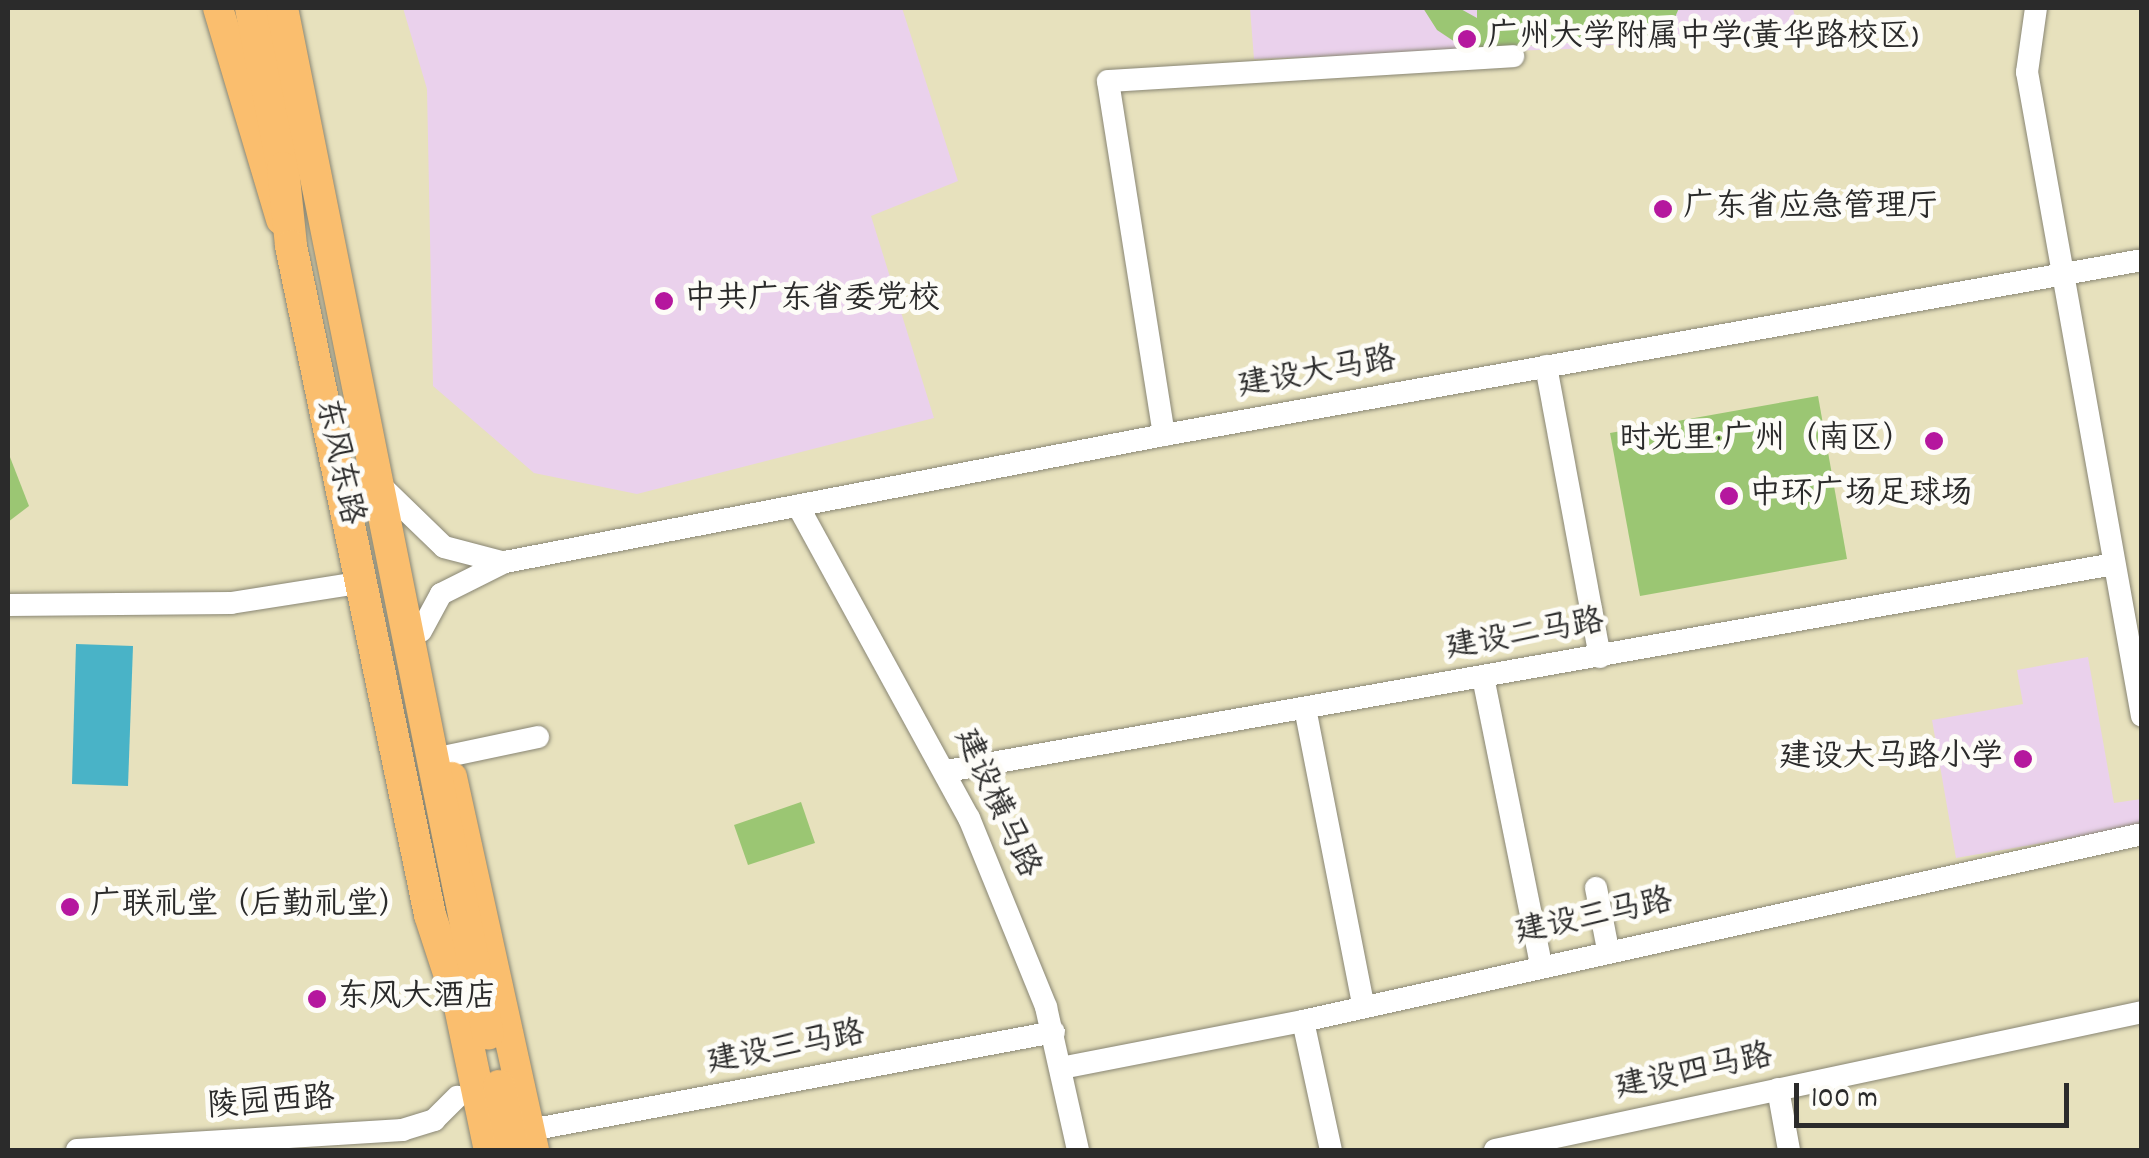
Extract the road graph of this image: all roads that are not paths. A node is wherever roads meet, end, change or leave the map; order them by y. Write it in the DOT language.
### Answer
graph roads {
  1 [pos="218,8"];
  2 [pos="234,8"];
  3 [pos="251,8"];
  4 [pos="282,8"];
  5 [pos="2036,8"];
  6 [pos="1513,56"];
  7 [pos="291,246"];
  8 [pos="2142,260"];
  9 [pos="2061,274"];
  10 [pos="1546,366"];
  11 [pos="1164,435"];
  12 [pos="380,485"];
  13 [pos="798,506"];
  14 [pos="505,562"];
  15 [pos="2114,564"];
  16 [pos="363,582"];
  17 [pos="8,605"];
  18 [pos="421,631"];
  19 [pos="1600,656"];
  20 [pos="1483,677"];
  21 [pos="1304,708"];
  22 [pos="2142,716"];
  23 [pos="538,736"];
  24 [pos="448,756"];
  25 [pos="947,770"];
  26 [pos="2142,834"];
  27 [pos="1596,888"];
  28 [pos="430,915"];
  29 [pos="1608,950"];
  30 [pos="1541,964"];
  31 [pos="1363,1002"];
  32 [pos="2142,1012"];
  33 [pos="1303,1021"];
  34 [pos="1054,1032"];
  35 [pos="1061,1068"];
  36 [pos="1778,1090"];
  37 [pos="457,1097"];
  38 [pos="1610,1126"];
  39 [pos="409,1128"];
  40 [pos="526,1144"];
  41 [pos="77,1150"];
  42 [pos="420,1150"];
  43 [pos="469,1150"];
  44 [pos="490,1150"];
  45 [pos="1078,1150"];
  46 [pos="1332,1150"];
  47 [pos="1495,1150"];
  48 [pos="1614,1150"];
  49 [pos="1790,1150"];
  1 -- 7 [label="main road"];
  2 -- 7 [label="highway"];
  3 -- 7 [label="highway, 东风东路"];
  4 -- 12 [label="highway, 东风东路"];
  5 -- 9 [label="street"];
  6 -- 11 [label="street"];
  7 -- 16 [label="highway, 东风东路"];
  8 -- 9 [label="street, 建设大马路"];
  9 -- 10 [label="street, 建设大马路"];
  9 -- 15 [label="street"];
  10 -- 11 [label="street, 建设大马路"];
  10 -- 19 [label="street"];
  11 -- 13 [label="street, 建设大马路"];
  12 -- 14 [label="street"];
  12 -- 18 [label="main road, 东风东路"];
  12 -- 40 [label="highway, 东风东路"];
  13 -- 14 [label="street, 建设大马路"];
  13 -- 25 [label="street, 建设横马路"];
  14 -- 18 [label="street"];
  15 -- 19 [label="street, 建设二马路"];
  15 -- 22 [label="street"];
  16 -- 17 [label="street"];
  16 -- 28 [label="highway, 东风东路"];
  18 -- 24 [label="main road, 东风东路"];
  19 -- 20 [label="street, 建设二马路"];
  20 -- 21 [label="street, 建设二马路"];
  20 -- 30 [label="street"];
  21 -- 25 [label="street, 建设二马路"];
  21 -- 31 [label="street"];
  23 -- 24 [label="street"];
  24 -- 40 [label="main road, 东风东路"];
  25 -- 34 [label="street, 建设横马路"];
  26 -- 29 [label="street, 建设三马路"];
  27 -- 29 [label="street"];
  28 -- 37 [label="highway, 东风东路"];
  28 -- 44 [label="highway, 东风东路"];
  29 -- 30 [label="street, 建设三马路"];
  30 -- 31 [label="street, 建设三马路"];
  31 -- 33 [label="street, 建设三马路"];
  32 -- 36 [label="street, 建设四马路"];
  33 -- 35 [label="street, 建设三马路"];
  33 -- 46 [label="street"];
  34 -- 35 [label="street, 建设横马路"];
  34 -- 40 [label="street, 建设三马路"];
  35 -- 45 [label="street, 建设横马路"];
  36 -- 38 [label="street, 建设四马路"];
  36 -- 49 [label="street"];
  37 -- 39 [label="street, 陵园西路"];
  37 -- 43 [label="highway, 东风东路"];
  38 -- 47 [label="street, 建设四马路"];
  38 -- 48 [label="street"];
  39 -- 41 [label="street, 陵园西路"];
  39 -- 42 [label="street"];
}
